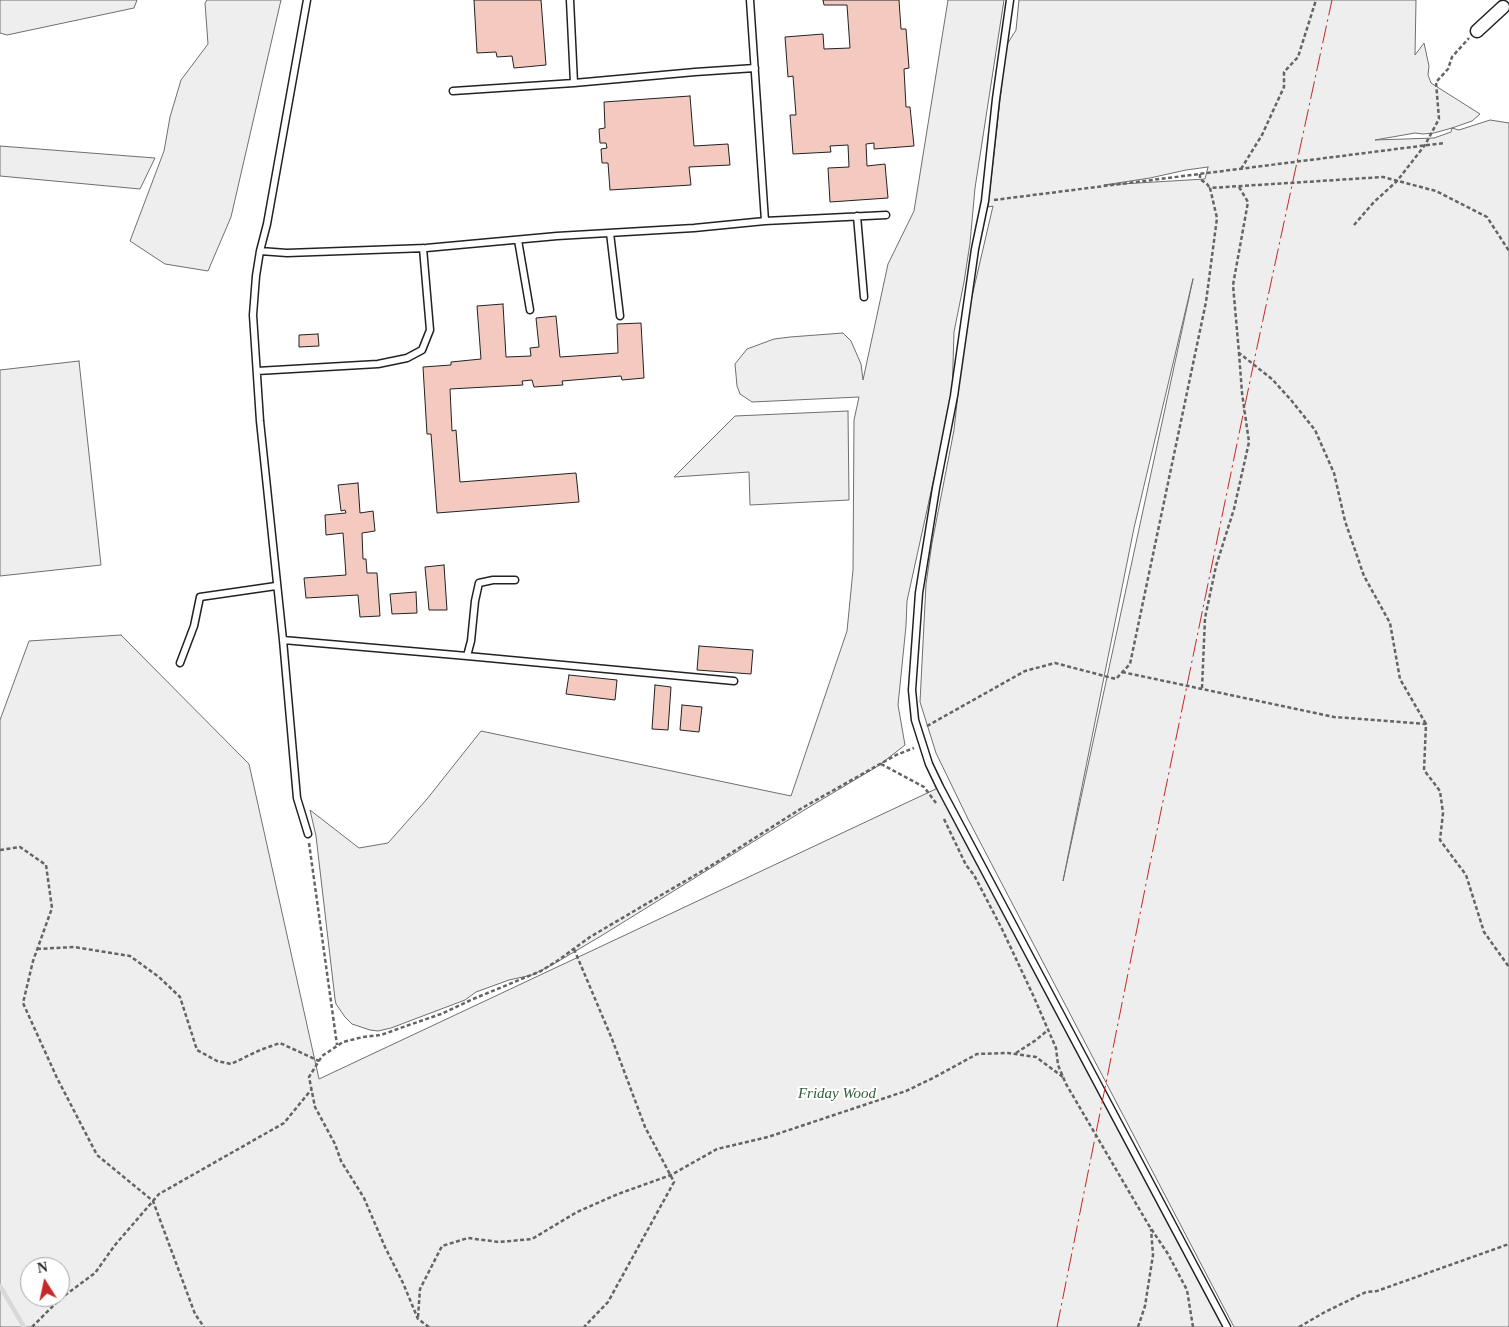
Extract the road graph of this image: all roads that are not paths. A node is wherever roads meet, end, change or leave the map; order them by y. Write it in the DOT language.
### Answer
graph roads {
  1 [pos="307,0"];
  2 [pos="570,0"];
  3 [pos="750,0"];
  4 [pos="1010,0"];
  5 [pos="1506,6"];
  6 [pos="1477,31"];
  7 [pos="755,68"];
  8 [pos="574,83"];
  9 [pos="453,91"];
  10 [pos="886,215"];
  11 [pos="857,216"];
  12 [pos="764,221"];
  13 [pos="610,233"];
  14 [pos="518,240"];
  15 [pos="423,248"];
  16 [pos="260,251"];
  17 [pos="864,297"];
  18 [pos="530,310"];
  19 [pos="620,316"];
  20 [pos="257,371"];
  21 [pos="515,580"];
  22 [pos="276,586"];
  23 [pos="283,640"];
  24 [pos="467,656"];
  25 [pos="180,663"];
  26 [pos="734,680"];
  27 [pos="308,834"];
  28 [pos="1227,1327"];
  1 -- 16 [label="lane"];
  2 -- 8 [label="lane"];
  3 -- 7 [label="lane"];
  4 -- 28 [label="lane"];
  5 -- 6 [label="street"];
  7 -- 8 [label="lane"];
  7 -- 12 [label="lane"];
  8 -- 9 [label="lane"];
  10 -- 11 [label="lane"];
  11 -- 12 [label="lane"];
  11 -- 17 [label="lane"];
  12 -- 13 [label="lane"];
  13 -- 14 [label="lane"];
  13 -- 19 [label="lane"];
  14 -- 15 [label="lane"];
  14 -- 18 [label="lane"];
  15 -- 16 [label="lane"];
  15 -- 20 [label="lane"];
  16 -- 20 [label="lane"];
  20 -- 22 [label="lane"];
  21 -- 24 [label="lane"];
  22 -- 23 [label="lane"];
  22 -- 25 [label="lane"];
  23 -- 24 [label="lane"];
  23 -- 27 [label="lane"];
  24 -- 26 [label="lane"];
}
